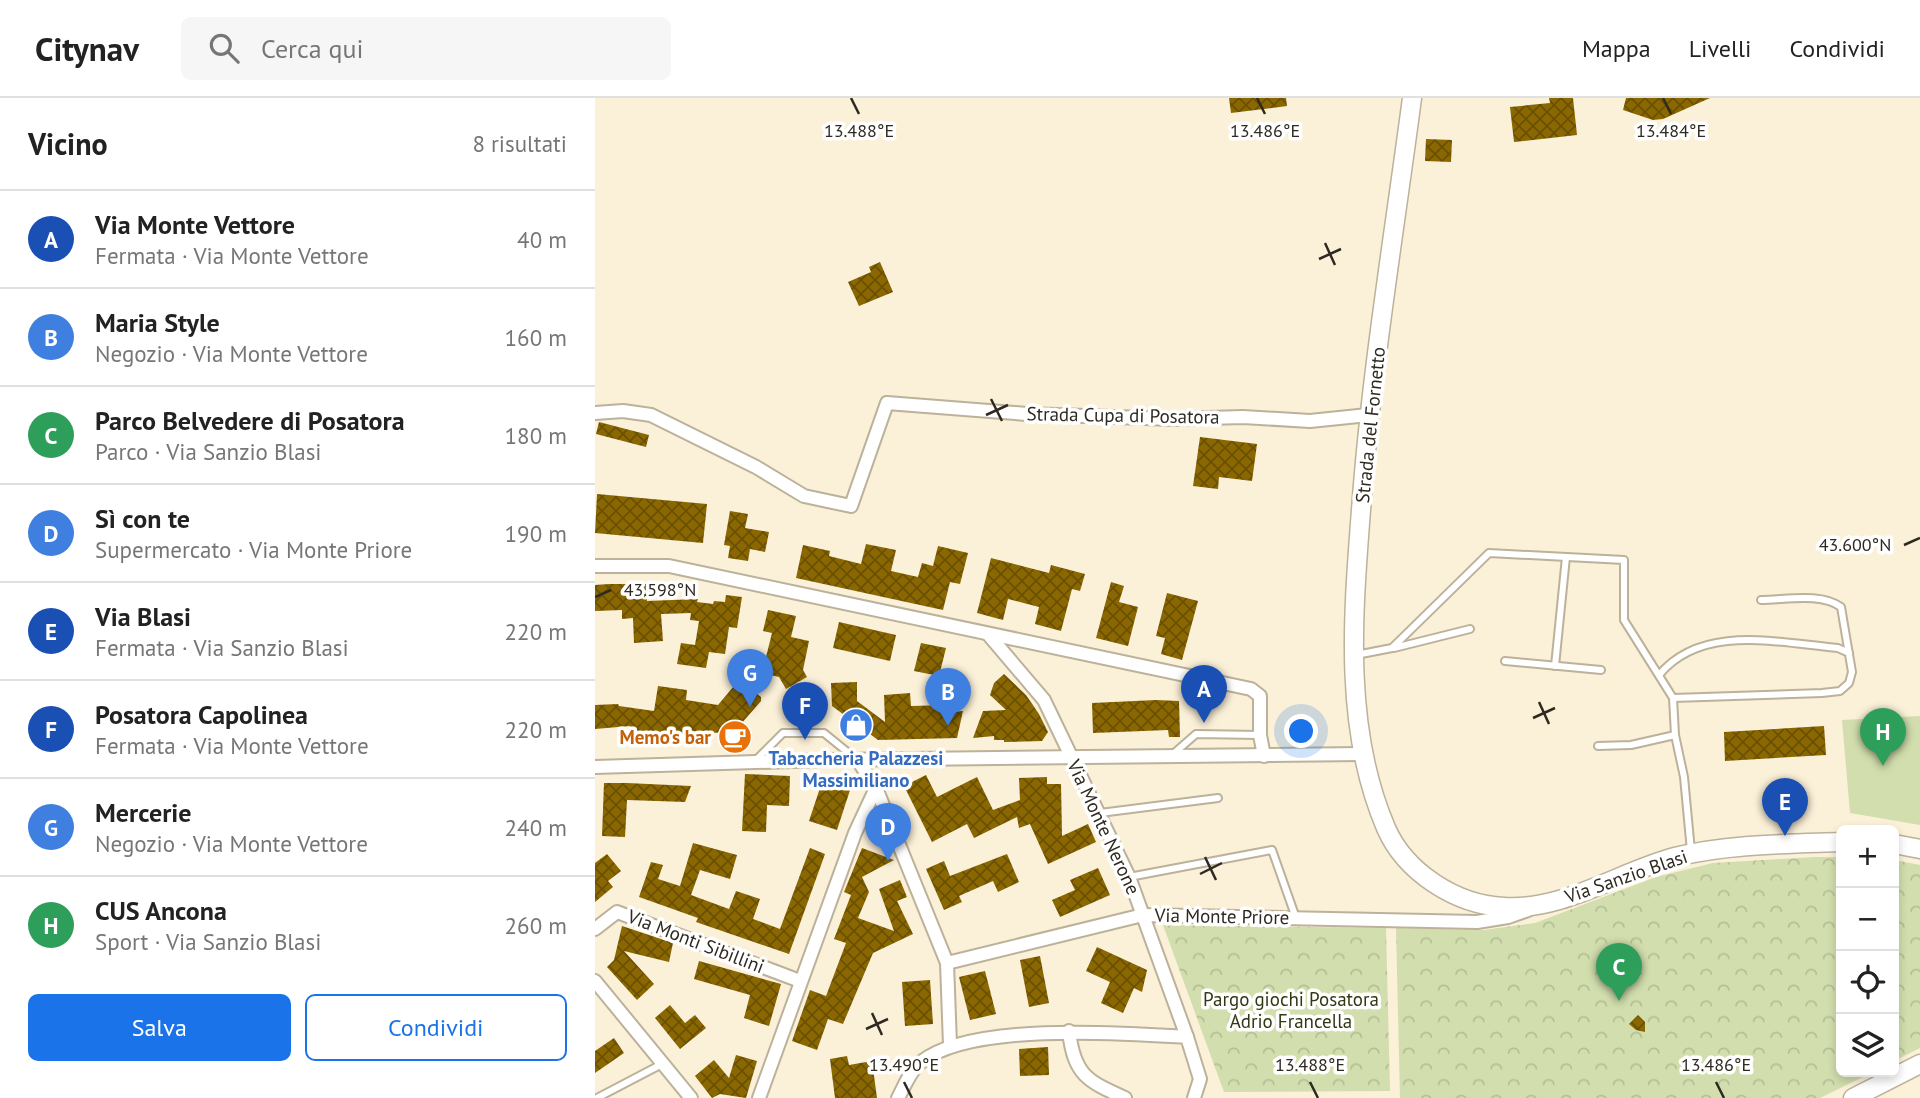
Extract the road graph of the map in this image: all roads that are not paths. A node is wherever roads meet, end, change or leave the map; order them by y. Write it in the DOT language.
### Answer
graph roads {
  1 [pos="1412,98"];
  2 [pos="595,413"];
  3 [pos="1368,415"];
  4 [pos="1566,557"];
  5 [pos="595,566"];
  6 [pos="1761,600"];
  7 [pos="1470,629"];
  8 [pos="988,634"];
  9 [pos="1392,648"];
  10 [pos="1849,653"];
  11 [pos="1353,656"];
  12 [pos="1505,661"];
  13 [pos="1555,666"];
  14 [pos="1601,670"];
  15 [pos="1659,676"];
  16 [pos="1673,698"];
  17 [pos="1260,735"];
  18 [pos="1675,735"];
  19 [pos="1598,746"];
  20 [pos="1363,754"];
  21 [pos="1264,756"];
  22 [pos="1169,758"];
  23 [pos="1073,759"];
  24 [pos="753,762"];
  25 [pos="859,762"];
  26 [pos="595,767"];
  27 [pos="876,788"];
  28 [pos="1218,798"];
  29 [pos="1098,813"];
  30 [pos="1836,842"];
  31 [pos="1899,845"];
  32 [pos="1920,849"];
  33 [pos="1691,853"];
  34 [pos="1129,877"];
  35 [pos="1538,906"];
  36 [pos="1143,915"];
  37 [pos="1296,918"];
  38 [pos="1377,919"];
  39 [pos="595,929"];
  40 [pos="947,963"];
  41 [pos="595,981"];
  42 [pos="800,981"];
  43 [pos="1069,1031"];
  44 [pos="1187,1037"];
  45 [pos="950,1045"];
  46 [pos="662,1064"];
  47 [pos="1920,1064"];
  48 [pos="597,1098"];
  49 [pos="691,1098"];
  50 [pos="759,1098"];
  51 [pos="898,1098"];
  52 [pos="1125,1098"];
  53 [pos="1194,1098"];
  54 [pos="1853,1098"];
  1 -- 3 [label="street, Strada del Fornetto"];
  2 -- 3 [label="street, Strada Cupa di Posatora"];
  3 -- 11 [label="street, Strada del Fornetto"];
  4 -- 9 [label="lane"];
  4 -- 13 [label="lane"];
  4 -- 15 [label="lane"];
  5 -- 8 [label="street"];
  6 -- 10 [label="lane"];
  7 -- 9 [label="lane"];
  8 -- 17 [label="street"];
  8 -- 23 [label="street, Via Monte Nerone"];
  9 -- 11 [label="lane"];
  10 -- 15 [label="lane"];
  10 -- 16 [label="lane"];
  11 -- 20 [label="street, Strada del Fornetto"];
  12 -- 13 [label="lane"];
  13 -- 14 [label="lane"];
  15 -- 16 [label="lane"];
  16 -- 18 [label="lane"];
  17 -- 21 [label="street"];
  17 -- 22 [label="lane"];
  18 -- 19 [label="lane"];
  18 -- 33 [label="lane"];
  20 -- 21 [label="street"];
  20 -- 35 [label="street, Via Sanzio Blasi"];
  21 -- 22 [label="street"];
  22 -- 23 [label="street"];
  23 -- 25 [label="street"];
  23 -- 29 [label="street, Via Monte Nerone"];
  24 -- 25 [label="street"];
  24 -- 25 [label="lane"];
  24 -- 26 [label="street"];
  25 -- 27 [label="street"];
  27 -- 40 [label="street"];
  27 -- 42 [label="street"];
  28 -- 29 [label="lane"];
  29 -- 34 [label="street, Via Monte Nerone"];
  30 -- 33 [label="street, Via Sanzio Blasi"];
  31 -- 32 [label="street"];
  33 -- 35 [label="street, Via Sanzio Blasi"];
  34 -- 36 [label="street, Via Monte Nerone"];
  34 -- 37 [label="lane"];
  35 -- 38 [label="street, Via Sanzio Blasi"];
  36 -- 37 [label="street, Via Monte Priore"];
  36 -- 40 [label="street, Via Monte Priore"];
  36 -- 44 [label="street, Via Monte Nerone"];
  37 -- 38 [label="street, Via Monte Priore"];
  39 -- 42 [label="street, Via Monti Sibillini"];
  40 -- 45 [label="street"];
  41 -- 46 [label="street"];
  42 -- 50 [label="street"];
  43 -- 44 [label="street"];
  43 -- 45 [label="street"];
  43 -- 52 [label="street"];
  44 -- 53 [label="street, Via Monte Nerone"];
  45 -- 51 [label="street"];
  46 -- 48 [label="lane"];
  46 -- 49 [label="street"];
  47 -- 54 [label="street"];
}
